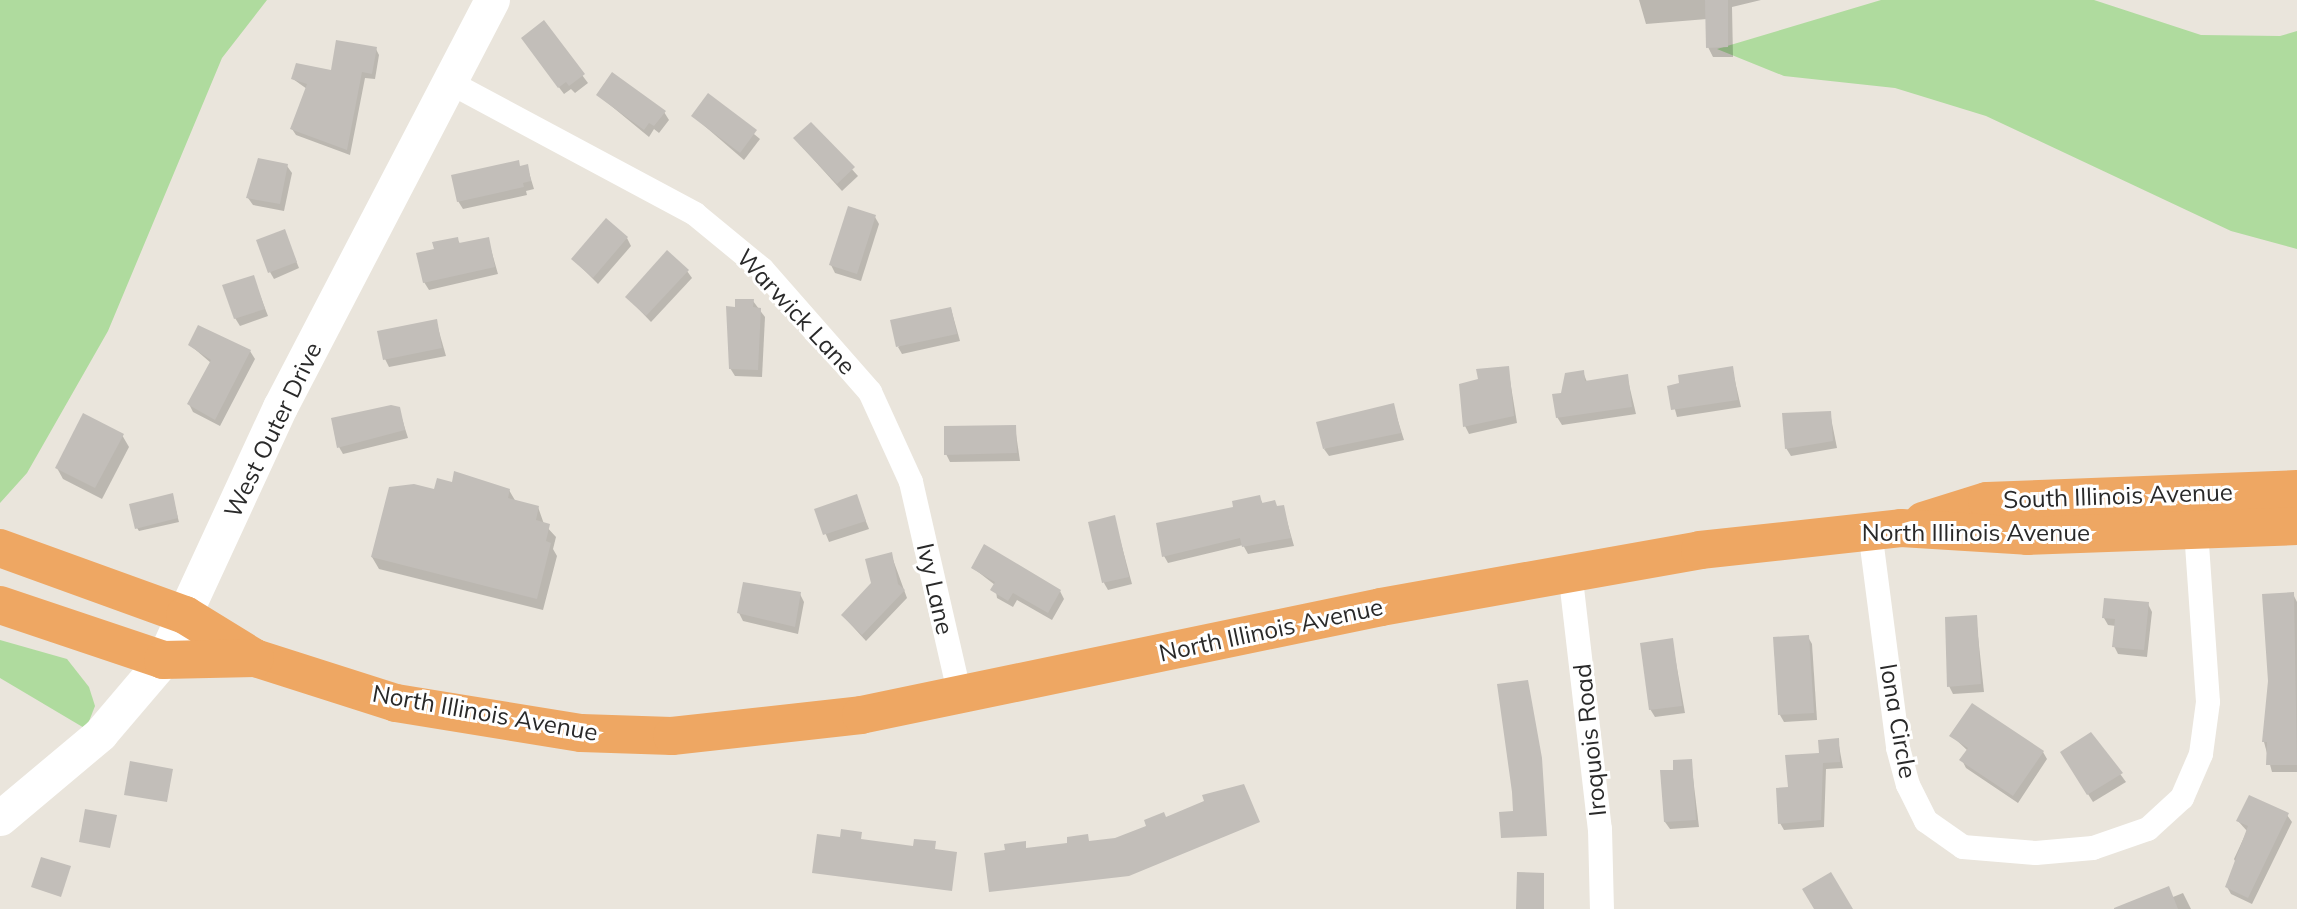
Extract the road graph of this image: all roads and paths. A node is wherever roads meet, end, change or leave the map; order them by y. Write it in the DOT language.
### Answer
graph roads {
  1 [pos="492,0"];
  2 [pos="451,83"];
  3 [pos="911,482"];
  4 [pos="2297,489"];
  5 [pos="2193,492"];
  6 [pos="2297,526"];
  7 [pos="2196,529"];
  8 [pos="1886,530"];
  9 [pos="0,548"];
  10 [pos="1570,571"];
  11 [pos="0,606"];
  12 [pos="186,615"];
  13 [pos="256,658"];
  14 [pos="163,660"];
  15 [pos="960,696"];
  16 [pos="0,818"];
  17 [pos="1602,909"];
  1 -- 2 [label="street, West Outer Drive"];
  2 -- 3 [label="street, Warwick Lane"];
  2 -- 12 [label="street, West Outer Drive"];
  3 -- 15 [label="street, Ivy Lane"];
  4 -- 5 [label="highway, South Illinois Avenue"];
  5 -- 7 [label="street, Iona Circle"];
  5 -- 8 [label="highway, South Illinois Avenue"];
  6 -- 7 [label="highway, North Illinois Avenue"];
  7 -- 8 [label="highway, North Illinois Avenue"];
  7 -- 8 [label="street, Iona Circle"];
  8 -- 10 [label="highway, North Illinois Avenue"];
  9 -- 12 [label="highway"];
  10 -- 15 [label="highway, North Illinois Avenue"];
  10 -- 17 [label="street, Iroquois Road"];
  11 -- 14 [label="highway"];
  12 -- 13 [label="highway"];
  12 -- 14 [label="street, West Outer Drive"];
  13 -- 14 [label="highway"];
  13 -- 15 [label="highway, North Illinois Avenue"];
  14 -- 16 [label="street, West Outer Drive"];
}
